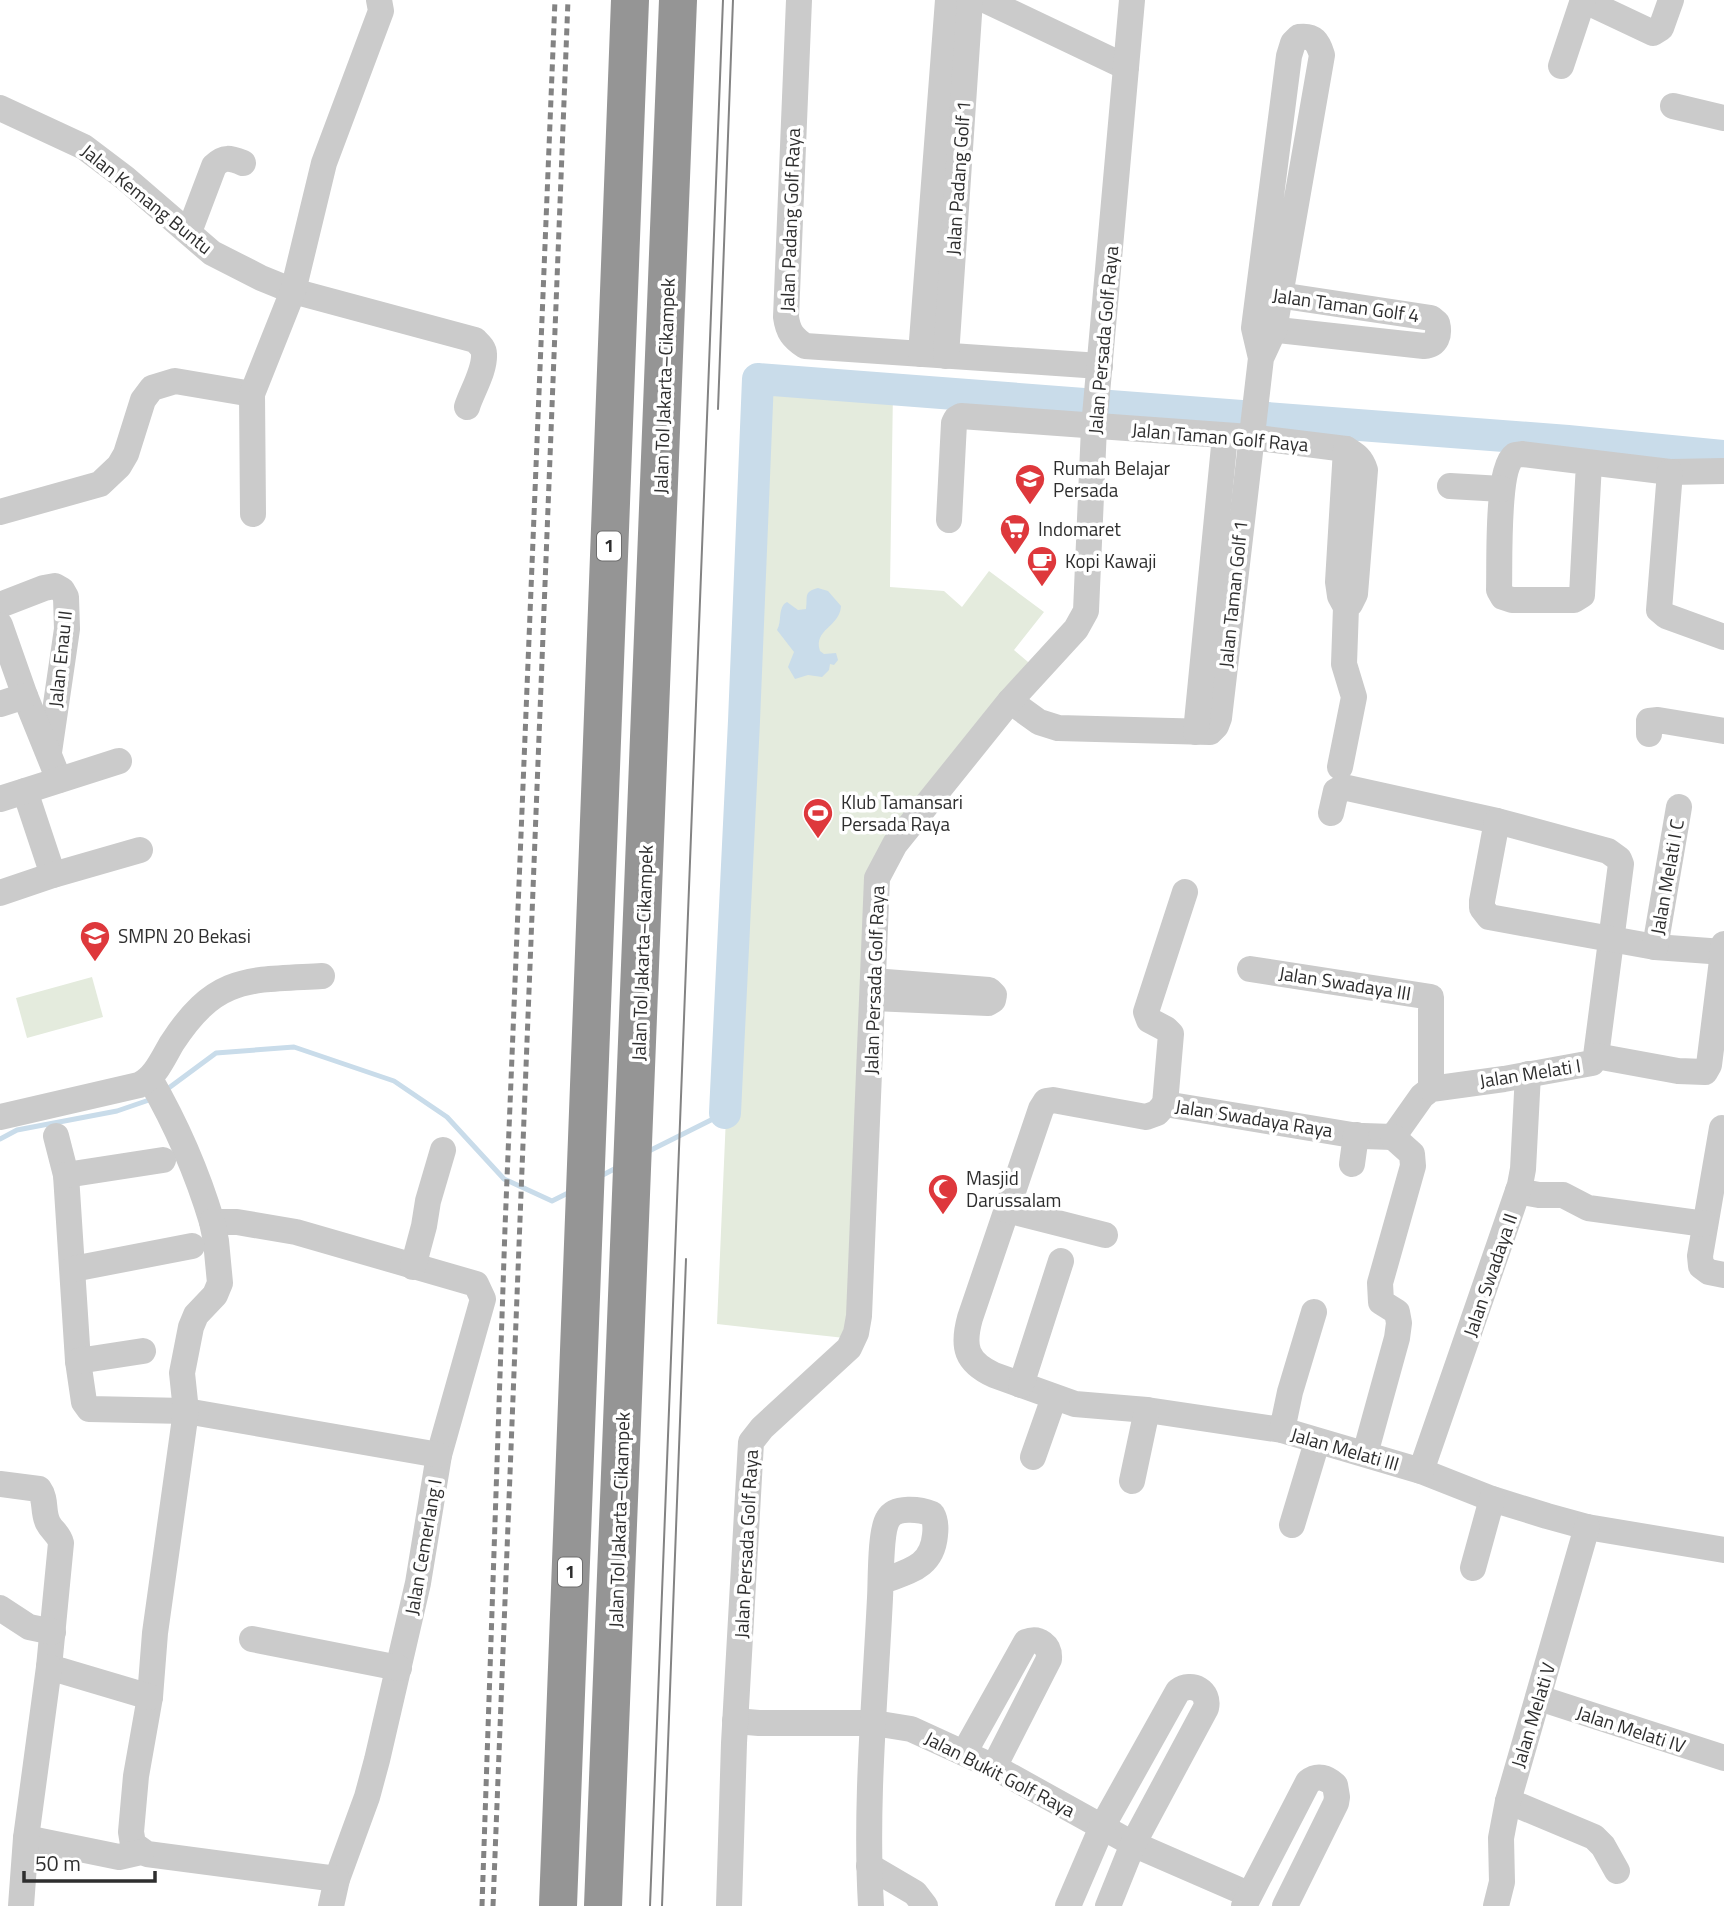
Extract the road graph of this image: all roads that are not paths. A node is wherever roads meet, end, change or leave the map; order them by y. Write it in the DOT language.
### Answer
graph roads {
  1 [pos="379,0"];
  2 [pos="630,0"];
  3 [pos="678,0"];
  4 [pos="799,0"];
  5 [pos="948,0"];
  6 [pos="970,0"];
  7 [pos="985,0"];
  8 [pos="1132,0"];
  9 [pos="1583,0"];
  10 [pos="1671,0"];
  11 [pos="1561,66"];
  12 [pos="1126,67"];
  13 [pos="1673,106"];
  14 [pos="0,108"];
  15 [pos="1724,118"];
  16 [pos="243,163"];
  17 [pos="1273,180"];
  18 [pos="1300,184"];
  19 [pos="189,232"];
  20 [pos="293,291"];
  21 [pos="1269,294"];
  22 [pos="1264,329"];
  23 [pos="934,355"];
  24 [pos="1100,376"];
  25 [pos="252,394"];
  26 [pos="467,407"];
  27 [pos="1095,422"];
  28 [pos="1242,433"];
  29 [pos="1588,463"];
  30 [pos="1724,471"];
  31 [pos="1670,472"];
  32 [pos="1450,486"];
  33 [pos="1502,489"];
  34 [pos="0,512"];
  35 [pos="253,514"];
  36 [pos="949,520"];
  37 [pos="0,605"];
  38 [pos="0,625"];
  39 [pos="1724,637"];
  40 [pos="25,696"];
  41 [pos="1010,701"];
  42 [pos="0,704"];
  43 [pos="1724,731"];
  44 [pos="1648,734"];
  45 [pos="49,752"];
  46 [pos="119,761"];
  47 [pos="1340,767"];
  48 [pos="60,780"];
  49 [pos="12,795"];
  50 [pos="1679,807"];
  51 [pos="1331,813"];
  52 [pos="1497,821"];
  53 [pos="140,850"];
  54 [pos="53,874"];
  55 [pos="1185,892"];
  56 [pos="0,893"];
  57 [pos="1611,940"];
  58 [pos="1655,947"];
  59 [pos="1724,949"];
  60 [pos="1250,968"];
  61 [pos="322,975"];
  62 [pos="1596,1056"];
  63 [pos="1528,1074"];
  64 [pos="1431,1089"];
  65 [pos="158,1094"];
  66 [pos="1165,1104"];
  67 [pos="0,1117"];
  68 [pos="1722,1128"];
  69 [pos="56,1136"];
  70 [pos="1370,1136"];
  71 [pos="443,1150"];
  72 [pos="163,1160"];
  73 [pos="1352,1164"];
  74 [pos="65,1175"];
  75 [pos="1518,1191"];
  76 [pos="1007,1210"];
  77 [pos="212,1222"];
  78 [pos="1705,1224"];
  79 [pos="1105,1235"];
  80 [pos="192,1246"];
  81 [pos="1061,1261"];
  82 [pos="413,1267"];
  83 [pos="73,1269"];
  84 [pos="1724,1275"];
  85 [pos="1314,1312"];
  86 [pos="143,1351"];
  87 [pos="969,1356"];
  88 [pos="78,1361"];
  89 [pos="1021,1385"];
  90 [pos="1056,1399"];
  91 [pos="1147,1410"];
  92 [pos="186,1411"];
  93 [pos="1282,1430"];
  94 [pos="1317,1442"];
  95 [pos="1365,1454"];
  96 [pos="439,1455"];
  97 [pos="1033,1457"];
  98 [pos="1421,1471"];
  99 [pos="1132,1481"];
  100 [pos="0,1483"];
  101 [pos="1492,1499"];
  102 [pos="1292,1525"];
  103 [pos="1587,1527"];
  104 [pos="1724,1550"];
  105 [pos="1473,1568"];
  106 [pos="881,1582"];
  107 [pos="0,1608"];
  108 [pos="53,1632"];
  109 [pos="251,1639"];
  110 [pos="49,1667"];
  111 [pos="399,1668"];
  112 [pos="150,1697"];
  113 [pos="1539,1698"];
  114 [pos="735,1720"];
  115 [pos="874,1723"];
  116 [pos="964,1753"];
  117 [pos="1724,1758"];
  118 [pos="994,1767"];
  119 [pos="1508,1801"];
  120 [pos="1102,1827"];
  121 [pos="26,1838"];
  122 [pos="1133,1844"];
  123 [pos="142,1852"];
  124 [pos="869,1866"];
  125 [pos="1617,1871"];
  126 [pos="337,1879"];
  127 [pos="1246,1900"];
  128 [pos="21,1906"];
  129 [pos="331,1906"];
  130 [pos="558,1906"];
  131 [pos="603,1906"];
  132 [pos="729,1906"];
  133 [pos="872,1906"];
  134 [pos="925,1906"];
  135 [pos="1068,1906"];
  136 [pos="1108,1906"];
  137 [pos="1285,1906"];
  138 [pos="1496,1906"];
  1 -- 20 [label="street"];
  2 -- 130 [label="highway, 1"];
  3 -- 131 [label="highway, Jalan Tol Jakarta–Cikampek"];
  4 -- 23 [label="street, Jalan Padang Golf Raya"];
  5 -- 23 [label="street, Jalan Padang Golf 1"];
  6 -- 23 [label="street, Jalan Padang Golf 1"];
  7 -- 12 [label="street"];
  8 -- 12 [label="street, Jalan Persada Golf Raya"];
  9 -- 10 [label="street"];
  9 -- 11 [label="street"];
  12 -- 24 [label="street, Jalan Persada Golf Raya"];
  13 -- 15 [label="street"];
  14 -- 19 [label="street, Jalan Kemang Buntu"];
  16 -- 19 [label="street"];
  17 -- 18 [label="street"];
  17 -- 18 [label="street"];
  17 -- 21 [label="street"];
  18 -- 21 [label="street"];
  19 -- 20 [label="street, Jalan Kemang Buntu"];
  20 -- 25 [label="street"];
  20 -- 26 [label="street, Jalan Kemang Buntu"];
  21 -- 22 [label="street"];
  21 -- 22 [label="street, Jalan Taman Golf 4"];
  22 -- 28 [label="street, Jalan Taman Golf 1"];
  23 -- 24 [label="street, Jalan Padang Golf Raya"];
  24 -- 27 [label="street, Jalan Persada Golf Raya"];
  25 -- 34 [label="street"];
  25 -- 35 [label="street"];
  27 -- 28 [label="street, Jalan Taman Golf Raya"];
  27 -- 36 [label="street, Jalan Taman Golf Raya"];
  27 -- 41 [label="street, Jalan Persada Golf Raya"];
  28 -- 41 [label="street, Jalan Taman Golf 1"];
  28 -- 47 [label="street, Jalan Taman Golf Raya"];
  29 -- 31 [label="street"];
  29 -- 33 [label="street"];
  29 -- 33 [label="street"];
  30 -- 31 [label="street"];
  31 -- 39 [label="street"];
  32 -- 33 [label="street"];
  37 -- 45 [label="street, Jalan Enau II"];
  38 -- 40 [label="street"];
  40 -- 42 [label="street"];
  40 -- 45 [label="street"];
  41 -- 114 [label="street, Jalan Persada Golf Raya"];
  43 -- 44 [label="street"];
  45 -- 48 [label="street"];
  46 -- 48 [label="street"];
  48 -- 49 [label="street"];
  49 -- 54 [label="street"];
  50 -- 58 [label="street, Jalan Melati I C"];
  51 -- 52 [label="street"];
  52 -- 57 [label="street, Jalan Melati I"];
  52 -- 57 [label="street"];
  53 -- 54 [label="street"];
  54 -- 56 [label="street"];
  55 -- 66 [label="street"];
  57 -- 58 [label="street"];
  57 -- 62 [label="street, Jalan Melati I"];
  58 -- 59 [label="street"];
  59 -- 62 [label="street"];
  60 -- 64 [label="street, Jalan Swadaya III"];
  61 -- 65 [label="street"];
  62 -- 63 [label="street, Jalan Melati I"];
  63 -- 64 [label="street, Jalan Melati I"];
  63 -- 75 [label="street, Jalan Swadaya II"];
  64 -- 70 [label="street"];
  65 -- 67 [label="street"];
  65 -- 77 [label="street"];
  66 -- 70 [label="street, Jalan Swadaya Raya"];
  66 -- 76 [label="street, Jalan Swadaya Raya"];
  68 -- 78 [label="street"];
  69 -- 74 [label="street, Jalan Cemerlang I"];
  70 -- 73 [label="street"];
  70 -- 95 [label="street"];
  71 -- 82 [label="street"];
  72 -- 74 [label="street"];
  74 -- 83 [label="street, Jalan Cemerlang I"];
  75 -- 78 [label="street"];
  75 -- 98 [label="street, Jalan Swadaya II"];
  76 -- 79 [label="street"];
  76 -- 87 [label="street, Jalan Swadaya Raya"];
  77 -- 82 [label="street"];
  77 -- 92 [label="street"];
  78 -- 84 [label="street"];
  80 -- 83 [label="street"];
  81 -- 89 [label="street"];
  82 -- 96 [label="street"];
  83 -- 88 [label="street, Jalan Cemerlang I"];
  85 -- 93 [label="street"];
  86 -- 88 [label="street"];
  87 -- 89 [label="street, Jalan Melati III"];
  88 -- 92 [label="street, Jalan Cemerlang I"];
  89 -- 90 [label="street, Jalan Melati III"];
  90 -- 91 [label="street, Jalan Melati III"];
  90 -- 97 [label="street"];
  91 -- 93 [label="street, Jalan Melati III"];
  91 -- 99 [label="street"];
  92 -- 96 [label="street, Jalan Cemerlang I"];
  92 -- 112 [label="street"];
  93 -- 94 [label="street, Jalan Melati III"];
  94 -- 95 [label="street, Jalan Melati III"];
  94 -- 102 [label="street"];
  95 -- 98 [label="street, Jalan Melati III"];
  96 -- 111 [label="street, Jalan Cemerlang I"];
  98 -- 101 [label="street, Jalan Melati III"];
  100 -- 108 [label="street"];
  101 -- 103 [label="street, Jalan Melati III"];
  101 -- 105 [label="street"];
  103 -- 104 [label="street, Jalan Melati III"];
  103 -- 113 [label="street, Jalan Melati V"];
  106 -- 115 [label="street"];
  107 -- 108 [label="street"];
  108 -- 110 [label="street"];
  109 -- 111 [label="street"];
  110 -- 112 [label="street"];
  110 -- 121 [label="street"];
  111 -- 126 [label="street, Jalan Cemerlang I"];
  112 -- 123 [label="street"];
  113 -- 117 [label="street, Jalan Melati IV"];
  113 -- 119 [label="street, Jalan Melati V"];
  114 -- 115 [label="street, Jalan Bukit Golf Raya"];
  114 -- 132 [label="street, Jalan Persada Golf Raya"];
  115 -- 116 [label="street, Jalan Bukit Golf Raya"];
  115 -- 124 [label="street"];
  116 -- 118 [label="street, Jalan Bukit Golf Raya"];
  116 -- 118 [label="street"];
  118 -- 120 [label="street, Jalan Bukit Golf Raya"];
  119 -- 125 [label="street"];
  119 -- 138 [label="street, Jalan Melati V"];
  120 -- 122 [label="street, Jalan Bukit Golf Raya"];
  120 -- 122 [label="street"];
  120 -- 135 [label="street"];
  121 -- 123 [label="street"];
  121 -- 128 [label="street"];
  122 -- 127 [label="street, Jalan Bukit Golf Raya"];
  122 -- 136 [label="street"];
  123 -- 126 [label="street"];
  124 -- 133 [label="street"];
  124 -- 134 [label="street"];
  126 -- 129 [label="street, Jalan Cemerlang I"];
  127 -- 137 [label="street"];
}
